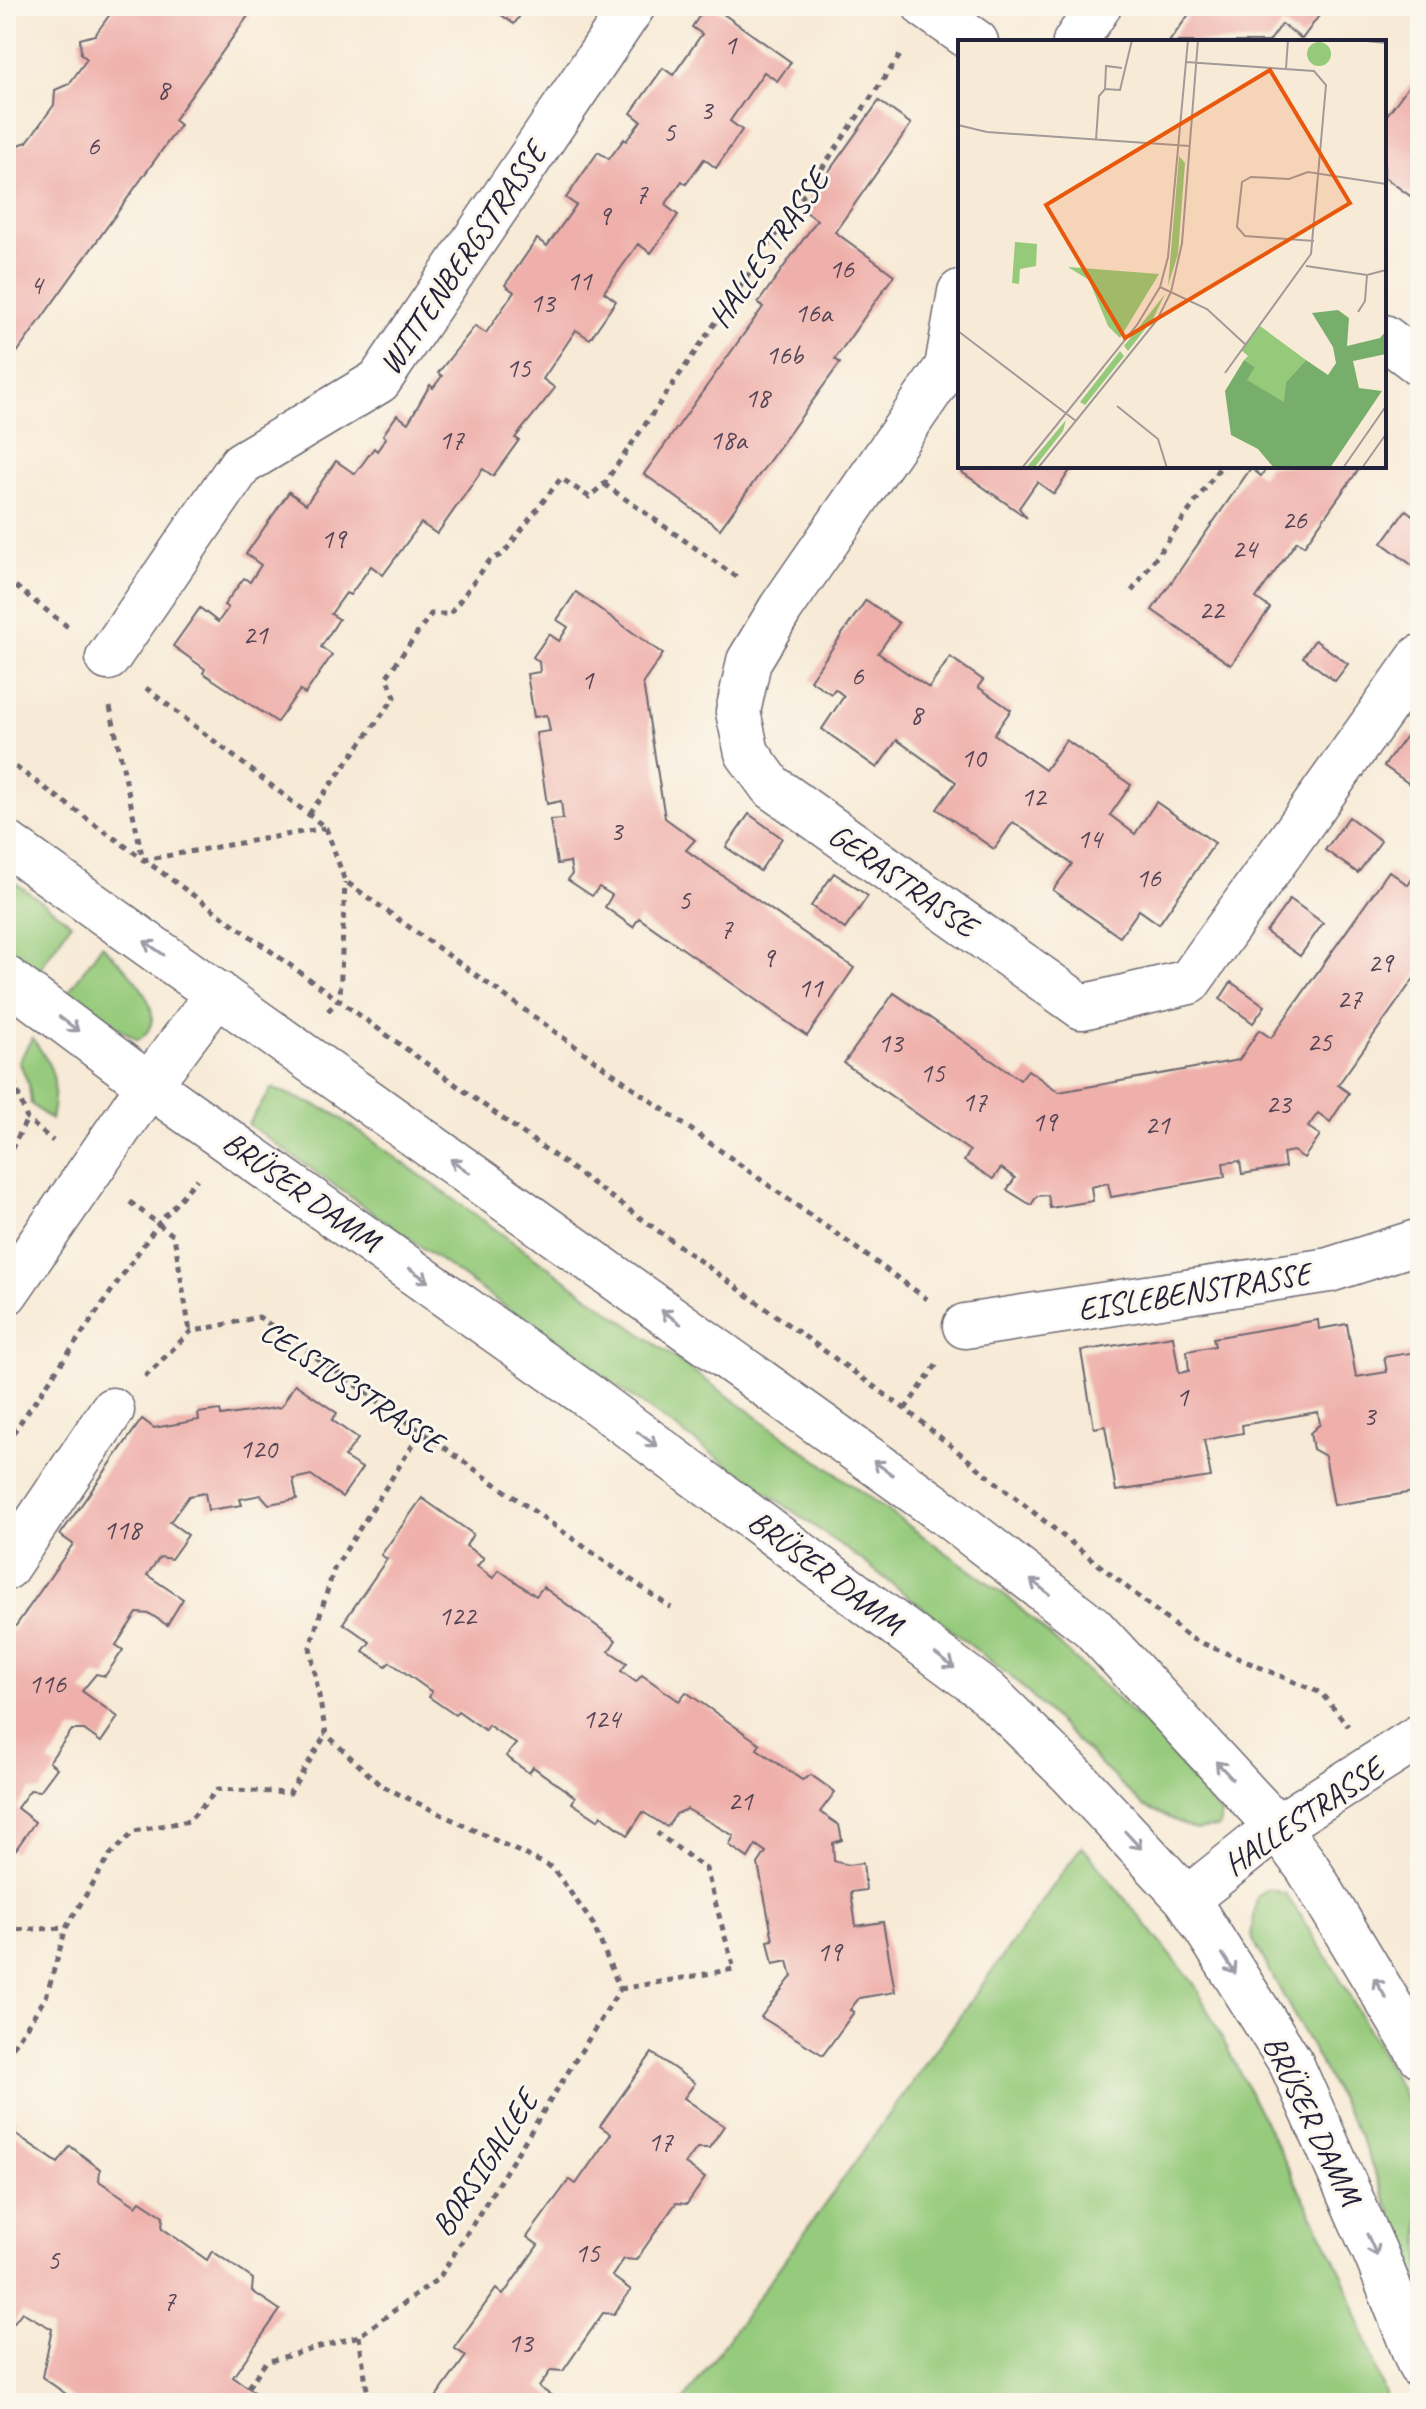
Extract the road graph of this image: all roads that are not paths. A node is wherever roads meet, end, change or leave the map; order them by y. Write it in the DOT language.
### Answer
graph roads {
  1 [pos="633,6"];
  2 [pos="1099,6"];
  3 [pos="928,9"];
  4 [pos="973,40"];
  5 [pos="1076,40"];
  6 [pos="958,304"];
  7 [pos="1386,338"];
  8 [pos="1420,364"];
  9 [pos="1420,657"];
  10 [pos="108,658"];
  11 [pos="6,843"];
  12 [pos="6,978"];
  13 [pos="218,993"];
  14 [pos="149,1085"];
  15 [pos="1420,1241"];
  16 [pos="6,1293"];
  17 [pos="965,1326"];
  18 [pos="112,1410"];
  19 [pos="6,1568"];
  20 [pos="1420,1736"];
  21 [pos="1277,1827"];
  22 [pos="1187,1899"];
  23 [pos="1420,2055"];
  24 [pos="1420,2366"];
  1 -- 10 [label="street, WITTENBERGSTRASSE"];
  2 -- 5 [label="street"];
  3 -- 4 [label="street"];
  6 -- 9 [label="street, GERASTRASSE"];
  7 -- 8 [label="street"];
  13 -- 11 [label="street, one-way"];
  12 -- 14 [label="street, BRÜSER DAMM, one-way"];
  13 -- 14 [label="street"];
  21 -- 13 [label="street, one-way"];
  14 -- 16 [label="street"];
  14 -- 22 [label="street, BRÜSER DAMM, one-way"];
  15 -- 17 [label="street, EISLEBENSTRASSE"];
  18 -- 19 [label="street"];
  20 -- 21 [label="street, HALLESTRASSE"];
  21 -- 22 [label="street, HALLESTRASSE"];
  23 -- 21 [label="street, one-way"];
  22 -- 24 [label="street, BRÜSER DAMM, one-way"];
}
